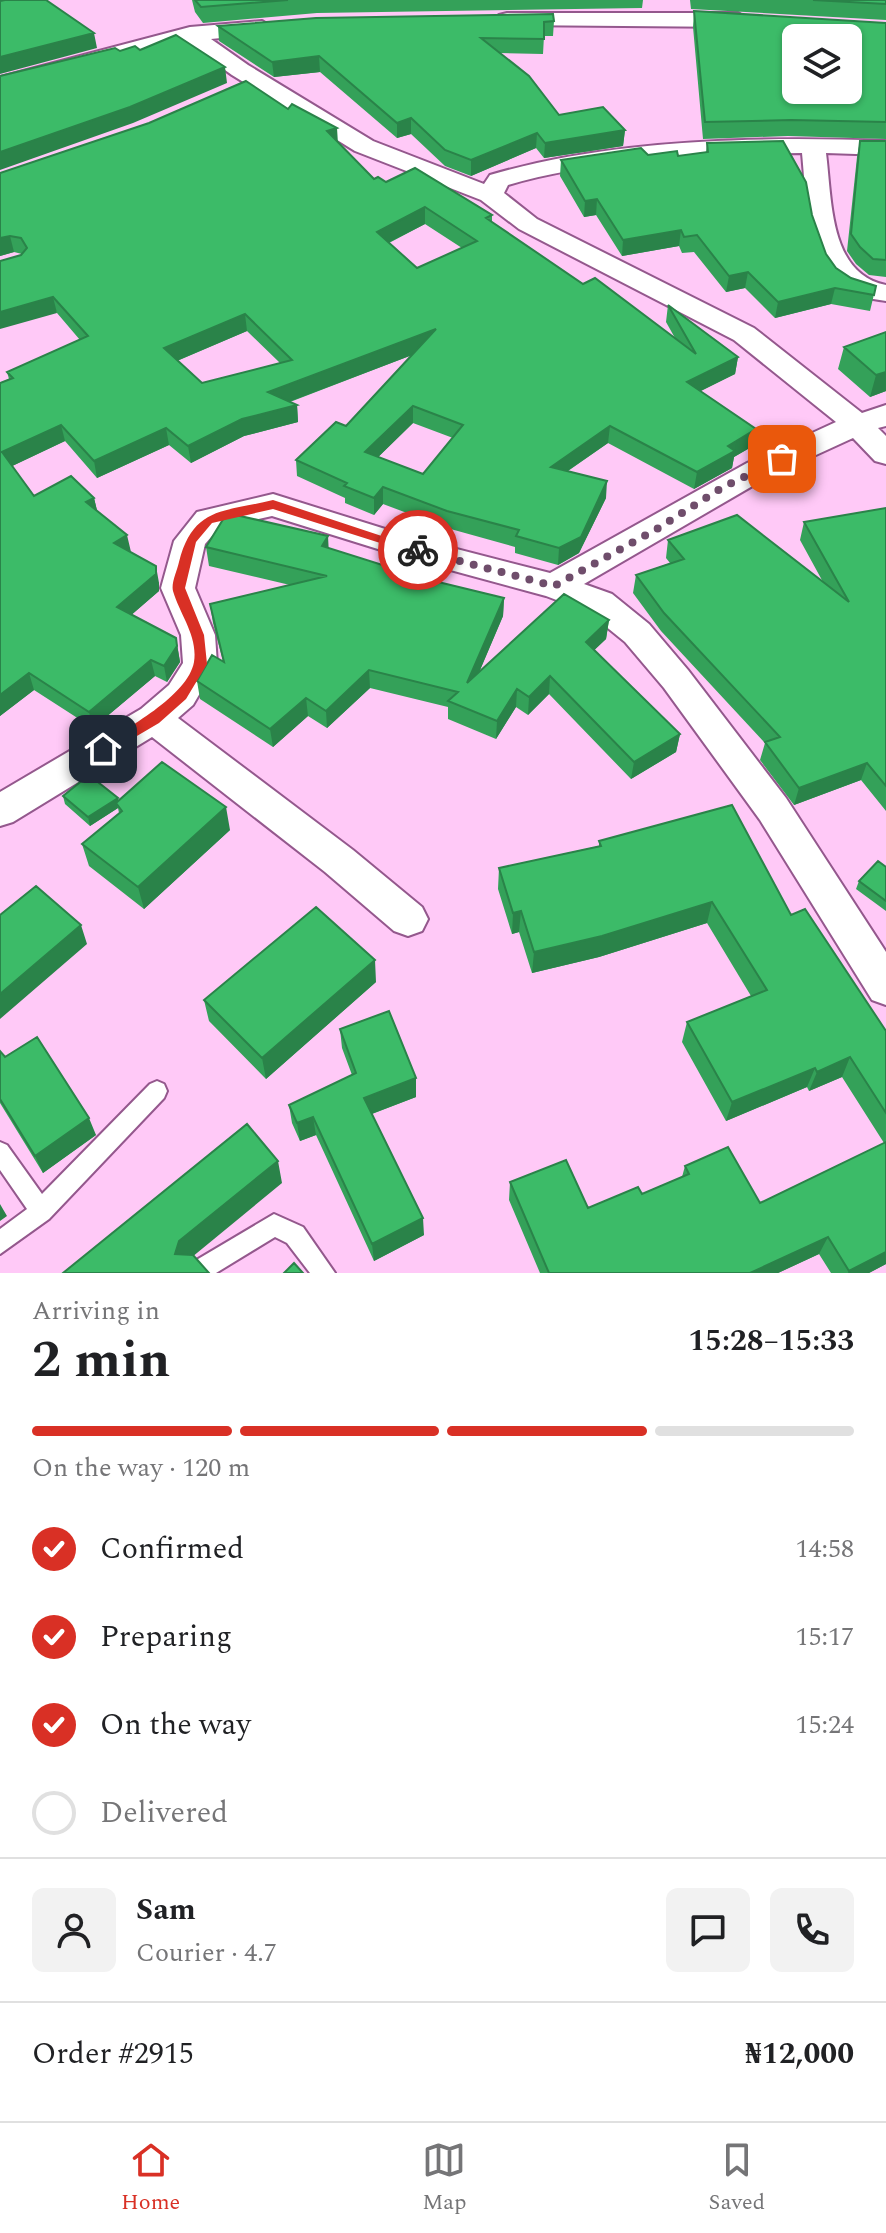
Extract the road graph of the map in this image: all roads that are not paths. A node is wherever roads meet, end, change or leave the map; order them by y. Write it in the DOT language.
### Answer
graph roads {
  1 [pos="485,20"];
  2 [pos="762,22"];
  3 [pos="290,25"];
  4 [pos="190,34"];
  5 [pos="258,81"];
  6 [pos="0,84"];
  7 [pos="232,93"];
  8 [pos="813,144"];
  9 [pos="886,148"];
  10 [pos="490,195"];
  11 [pos="886,293"];
  12 [pos="872,420"];
  13 [pos="886,454"];
  14 [pos="554,586"];
  15 [pos="154,719"];
  16 [pos="0,811"];
  17 [pos="408,919"];
  18 [pos="886,987"];
  19 [pos="157,1091"];
  20 [pos="0,1152"];
  21 [pos="41,1211"];
  22 [pos="0,1243"];
  23 [pos="196,1273"];
  24 [pos="324,1273"];
  1 -- 2 [label="street"];
  3 -- 4 [label="street"];
  4 -- 5 [label="street"];
  4 -- 6 [label="street"];
  5 -- 7 [label="street"];
  5 -- 10 [label="street"];
  8 -- 9 [label="street"];
  8 -- 10 [label="street"];
  8 -- 11 [label="street"];
  10 -- 12 [label="street"];
  12 -- 13 [label="street"];
  12 -- 14 [label="street"];
  14 -- 15 [label="street"];
  14 -- 18 [label="street"];
  15 -- 16 [label="street"];
  15 -- 17 [label="street"];
  19 -- 21 [label="lane"];
  20 -- 21 [label="lane"];
  21 -- 22 [label="lane"];
  23 -- 24 [label="lane"];
}
